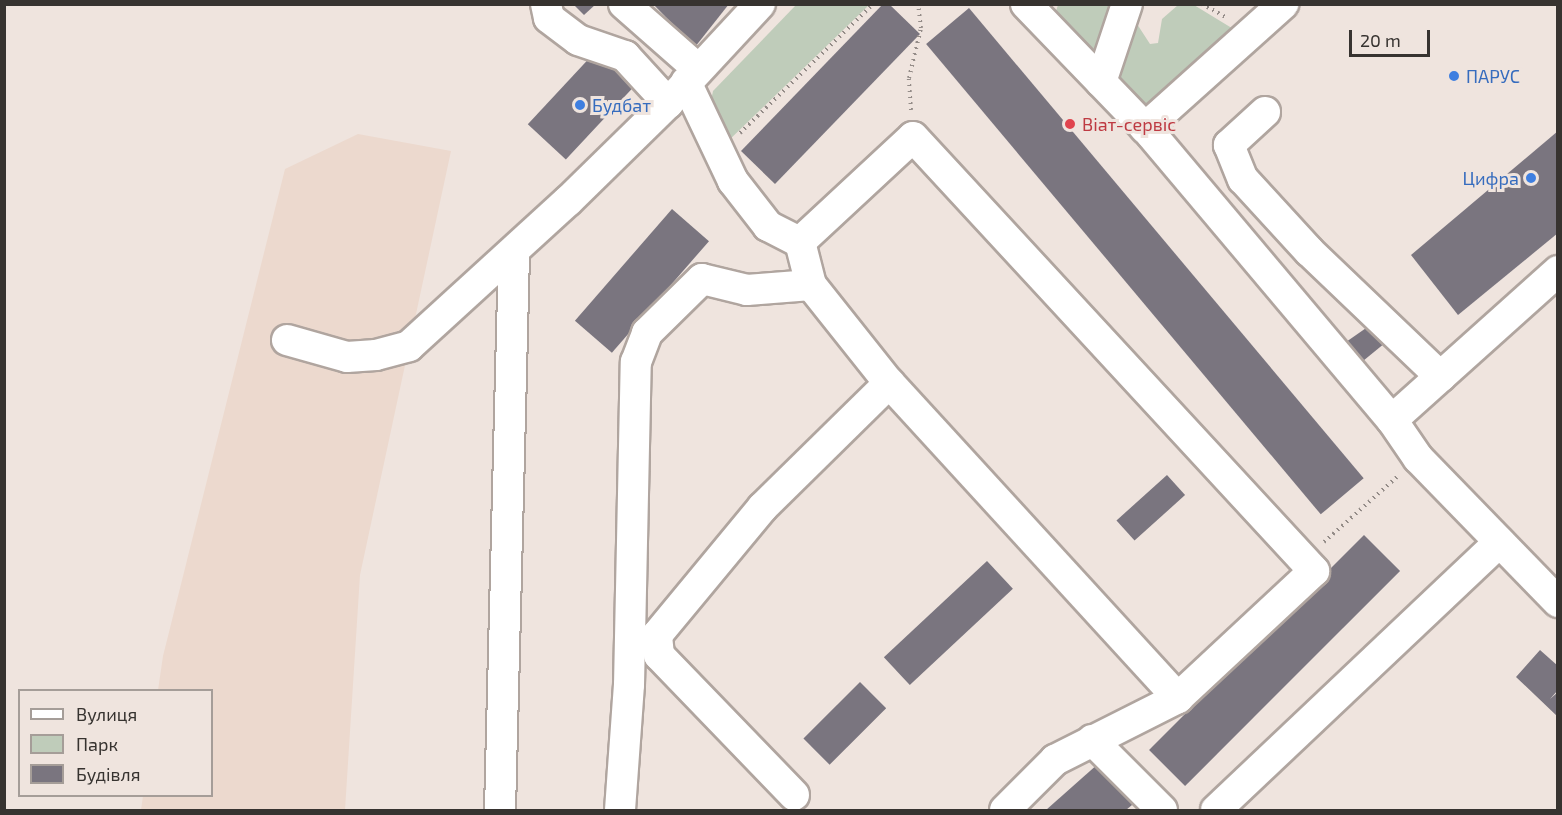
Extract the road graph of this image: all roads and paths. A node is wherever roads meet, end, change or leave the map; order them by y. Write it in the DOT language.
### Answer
graph roads {
  1 [pos="546,4"];
  2 [pos="624,4"];
  3 [pos="760,4"];
  4 [pos="873,4"];
  5 [pos="918,4"];
  6 [pos="1126,4"];
  7 [pos="1283,4"];
  8 [pos="1031,6"];
  9 [pos="1101,82"];
  10 [pos="684,85"];
  11 [pos="1264,112"];
  12 [pos="1145,128"];
  13 [pos="913,137"];
  14 [pos="720,154"];
  15 [pos="800,242"];
  16 [pos="514,253"];
  17 [pos="1557,271"];
  18 [pos="811,285"];
  19 [pos="286,340"];
  20 [pos="1441,377"];
  21 [pos="889,383"];
  22 [pos="1392,420"];
  23 [pos="1418,458"];
  24 [pos="1500,542"];
  25 [pos="1304,561"];
  26 [pos="1557,602"];
  27 [pos="1178,698"];
  28 [pos="1092,740"];
  29 [pos="794,795"];
  30 [pos="501,810"];
  31 [pos="620,810"];
  32 [pos="1005,810"];
  33 [pos="1162,810"];
  34 [pos="1216,810"];
  1 -- 10 [label="street"];
  2 -- 10 [label="street"];
  3 -- 10 [label="street"];
  4 -- 14 [label="path"];
  5 -- 13 [label="path"];
  6 -- 9 [label="street"];
  7 -- 12 [label="street"];
  8 -- 9 [label="street"];
  9 -- 12 [label="street"];
  10 -- 14 [label="street"];
  10 -- 16 [label="street"];
  11 -- 20 [label="street"];
  12 -- 22 [label="street"];
  13 -- 15 [label="street"];
  13 -- 25 [label="street"];
  14 -- 15 [label="street"];
  15 -- 18 [label="street"];
  16 -- 19 [label="street"];
  16 -- 30 [label="street"];
  17 -- 20 [label="street"];
  18 -- 21 [label="street"];
  18 -- 31 [label="street"];
  20 -- 22 [label="street"];
  21 -- 27 [label="street"];
  21 -- 29 [label="street"];
  22 -- 23 [label="street"];
  23 -- 24 [label="street"];
  23 -- 25 [label="path"];
  24 -- 26 [label="street"];
  24 -- 34 [label="street"];
  25 -- 27 [label="street"];
  27 -- 28 [label="street"];
  28 -- 32 [label="street"];
  28 -- 33 [label="street"];
}
